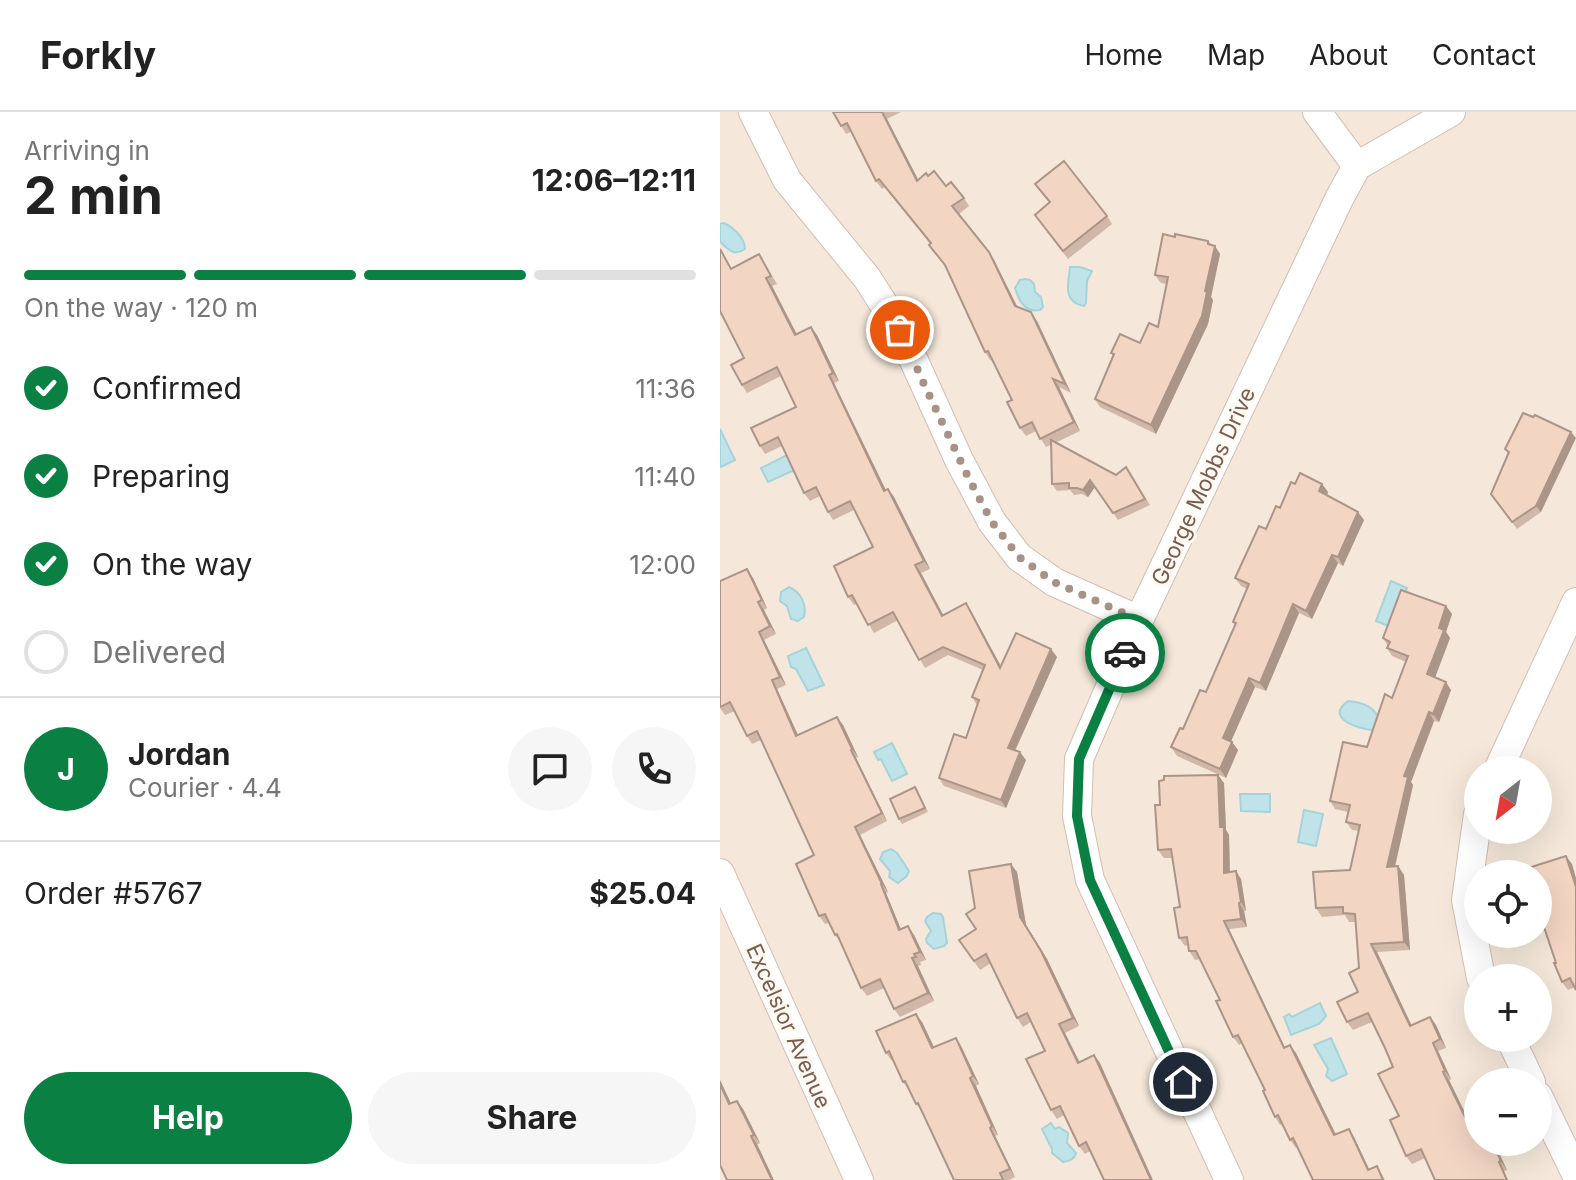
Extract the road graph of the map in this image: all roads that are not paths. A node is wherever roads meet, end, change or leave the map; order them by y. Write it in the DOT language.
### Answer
graph roads {
  1 [pos="753,112"];
  2 [pos="1317,112"];
  3 [pos="1451,112"];
  4 [pos="1357,166"];
  5 [pos="1576,602"];
  6 [pos="1139,620"];
  7 [pos="1504,756"];
  8 [pos="1474,844"];
  9 [pos="720,873"];
  10 [pos="1478,964"];
  11 [pos="1552,1125"];
  12 [pos="1576,1174"];
  13 [pos="859,1180"];
  14 [pos="1229,1180"];
  1 -- 6 [label="street"];
  2 -- 4 [label="street"];
  3 -- 4 [label="street"];
  4 -- 6 [label="street, George Mobbs Drive"];
  5 -- 7 [label="street"];
  6 -- 14 [label="street, George Mobbs Drive"];
  8 -- 10 [label="street"];
  9 -- 13 [label="street, Excelsior Avenue"];
  11 -- 12 [label="street"];
}
